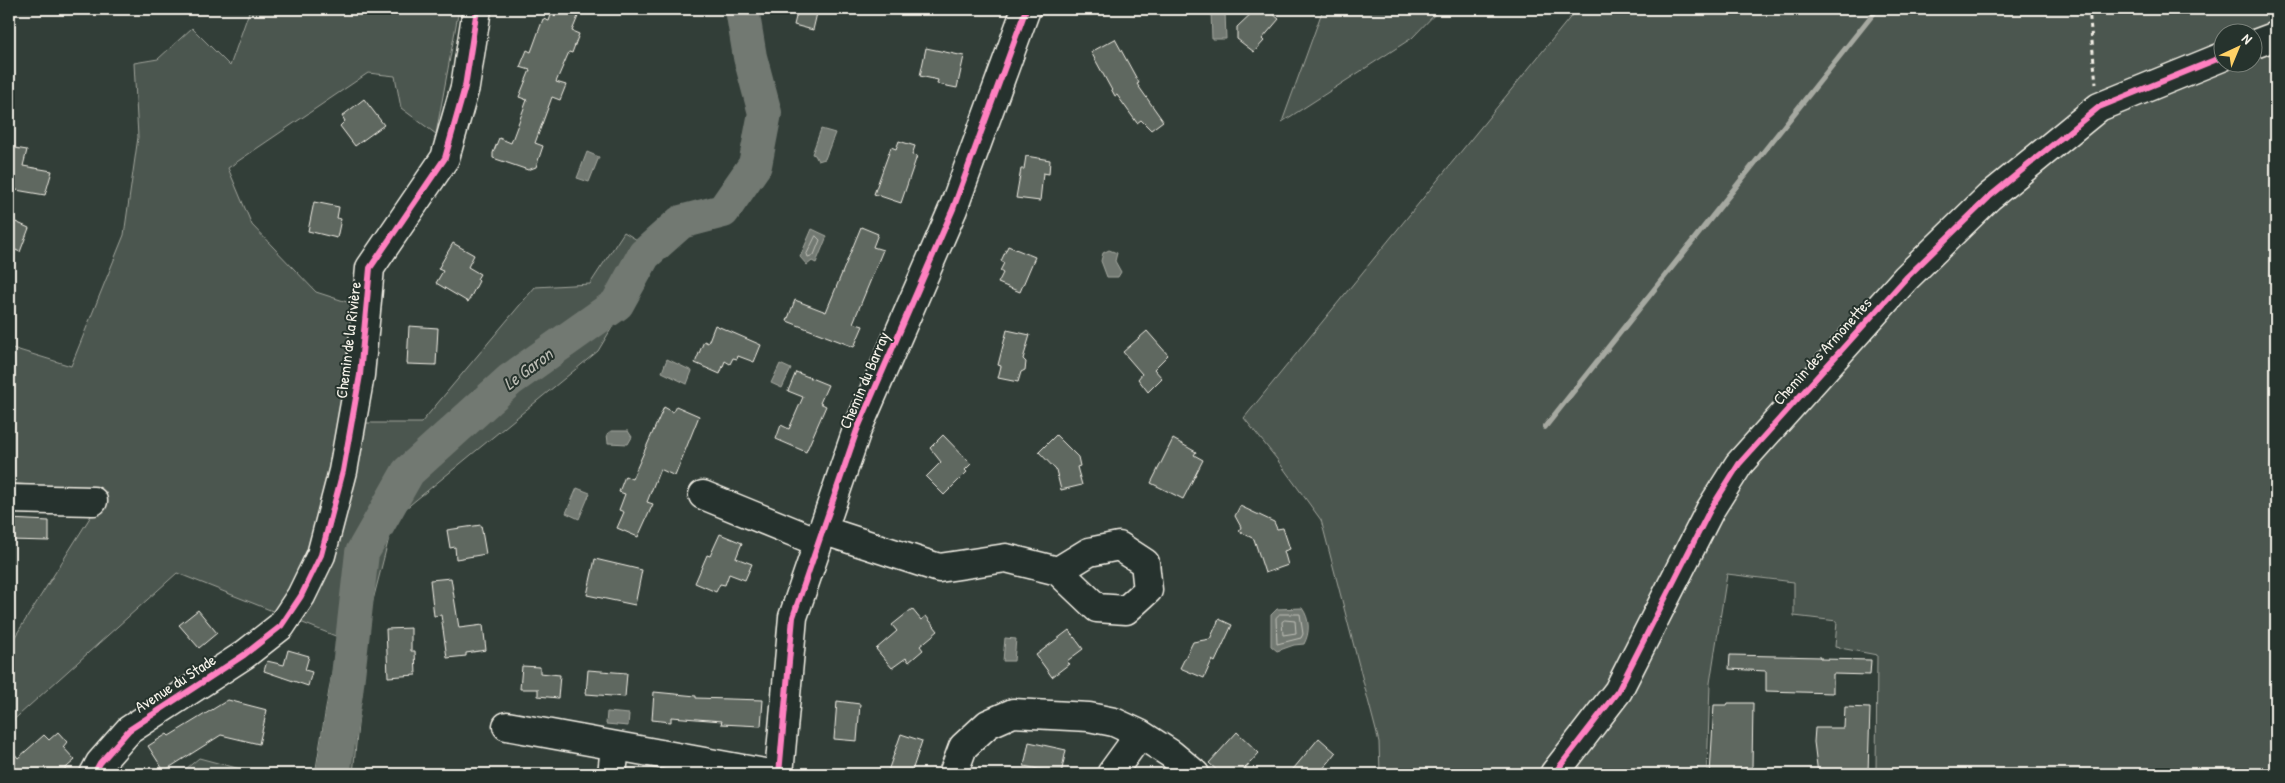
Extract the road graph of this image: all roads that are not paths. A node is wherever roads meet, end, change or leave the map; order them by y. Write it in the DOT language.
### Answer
graph roads {
  1 [pos="478,9"];
  2 [pos="1026,9"];
  3 [pos="2276,36"];
  4 [pos="2262,41"];
  5 [pos="2212,62"];
  6 [pos="703,495"];
  7 [pos="9,499"];
  8 [pos="93,501"];
  9 [pos="820,536"];
  10 [pos="1058,571"];
  11 [pos="281,626"];
  12 [pos="507,726"];
  13 [pos="1140,734"];
  14 [pos="615,747"];
  15 [pos="99,770"];
  16 [pos="612,774"];
  17 [pos="770,774"];
  18 [pos="779,774"];
  19 [pos="953,774"];
  20 [pos="1111,774"];
  21 [pos="1195,774"];
  22 [pos="1554,774"];
  1 -- 11 [label="street, Chemin de la Rivière"];
  2 -- 9 [label="street, Chemin du Barray"];
  3 -- 4 [label="street"];
  5 -- 22 [label="street, Chemin des Armonettes"];
  6 -- 9 [label="street"];
  7 -- 8 [label="street"];
  9 -- 10 [label="street"];
  9 -- 18 [label="street, Chemin du Barray"];
  11 -- 15 [label="street, Avenue du Stade"];
  12 -- 14 [label="street"];
  13 -- 19 [label="street"];
  13 -- 20 [label="street"];
  13 -- 21 [label="street"];
  14 -- 16 [label="street"];
  14 -- 17 [label="street"];
}
